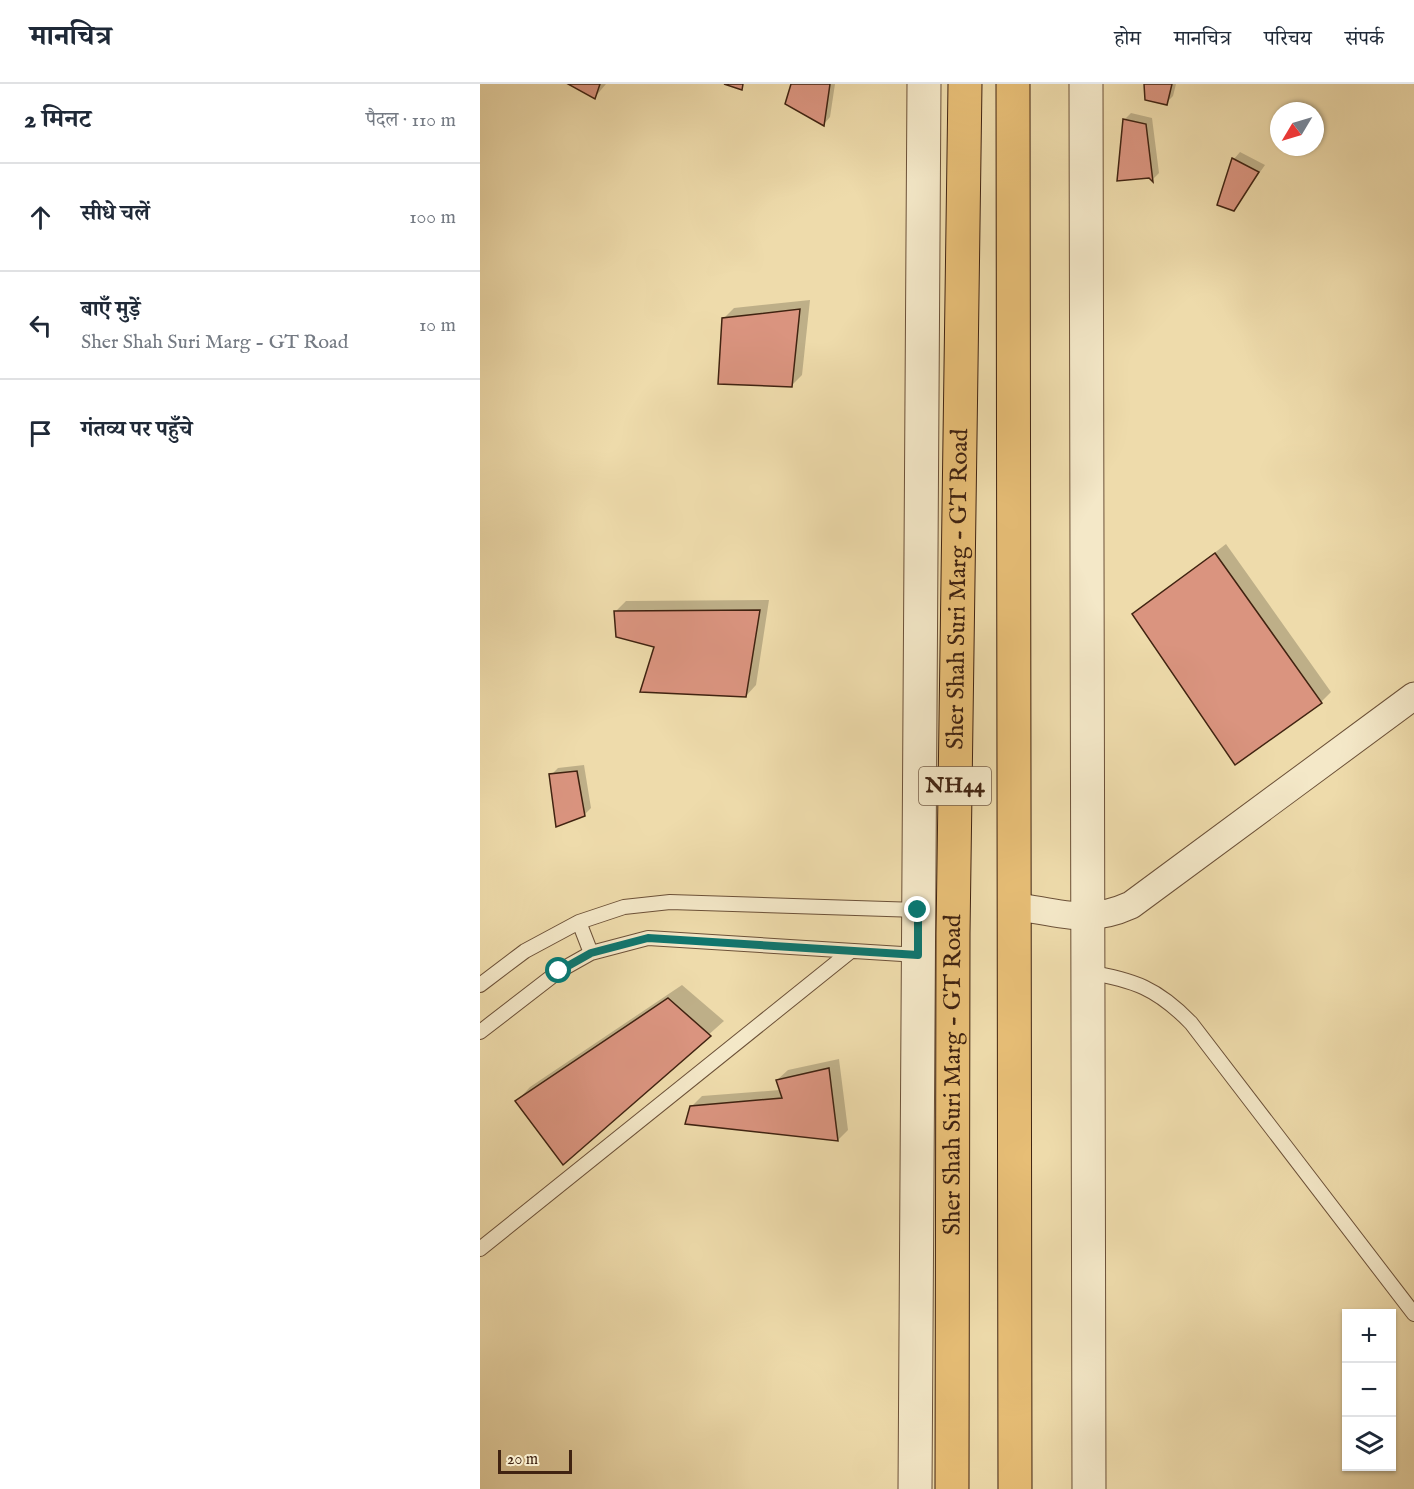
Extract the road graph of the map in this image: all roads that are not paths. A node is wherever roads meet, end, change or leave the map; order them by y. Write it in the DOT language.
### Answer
graph roads {
  1 [pos="924,84"];
  2 [pos="965,84"];
  3 [pos="1012,84"];
  4 [pos="1086,84"];
  5 [pos="1414,696"];
  6 [pos="1014,906"];
  7 [pos="918,910"];
  8 [pos="1086,918"];
  9 [pos="579,922"];
  10 [pos="851,951"];
  11 [pos="591,953"];
  12 [pos="918,955"];
  13 [pos="1087,972"];
  14 [pos="480,985"];
  15 [pos="480,1032"];
  16 [pos="480,1249"];
  17 [pos="1414,1314"];
  18 [pos="915,1489"];
  19 [pos="952,1489"];
  20 [pos="1015,1489"];
  21 [pos="1089,1489"];
  1 -- 7 [label="street, Sher Shah Suri Marg - GT Road"];
  2 -- 19 [label="highway, Sher Shah Suri Marg - GT Road / NH44"];
  3 -- 6 [label="highway, NH44"];
  4 -- 8 [label="street"];
  5 -- 8 [label="street"];
  6 -- 8 [label="street"];
  6 -- 20 [label="highway, NH44"];
  7 -- 9 [label="lane"];
  7 -- 12 [label="street, Sher Shah Suri Marg - GT Road"];
  8 -- 13 [label="street"];
  9 -- 11 [label="lane"];
  9 -- 14 [label="lane"];
  10 -- 11 [label="lane"];
  10 -- 12 [label="lane"];
  10 -- 16 [label="lane"];
  11 -- 15 [label="lane"];
  12 -- 18 [label="street, Sher Shah Suri Marg - GT Road"];
  13 -- 17 [label="lane"];
  13 -- 21 [label="street"];
}
